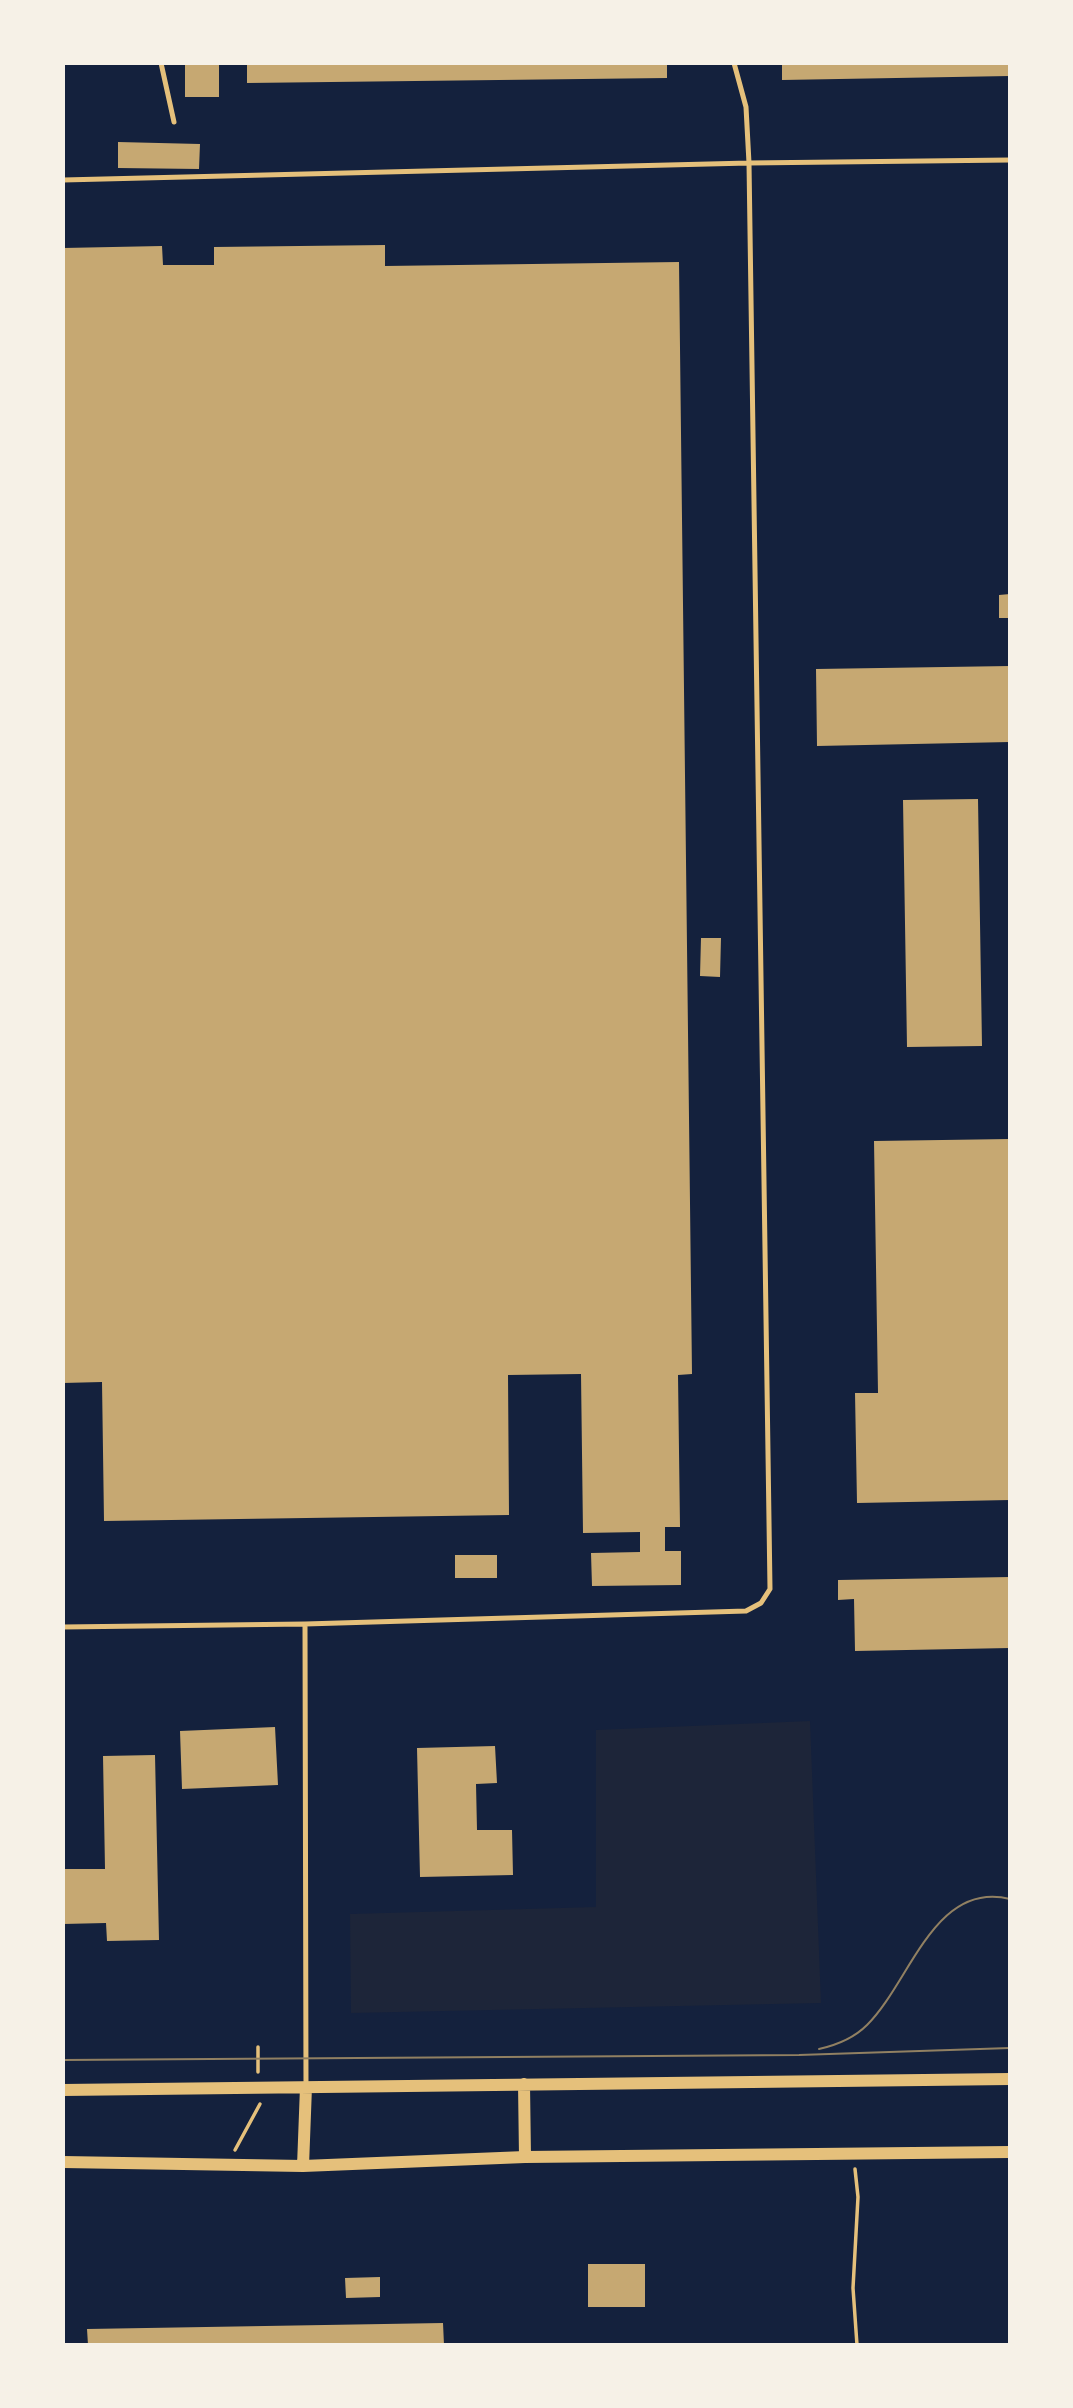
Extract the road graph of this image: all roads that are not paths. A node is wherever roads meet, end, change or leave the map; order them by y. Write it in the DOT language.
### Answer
graph roads {
  1 [pos="161,63"];
  2 [pos="734,63"];
  3 [pos="174,122"];
  4 [pos="1010,160"];
  5 [pos="748,163"];
  6 [pos="63,180"];
  7 [pos="305,1624"];
  8 [pos="63,1627"];
  9 [pos="1010,2079"];
  10 [pos="524,2084"];
  11 [pos="306,2087"];
  12 [pos="63,2090"];
  13 [pos="1010,2152"];
  14 [pos="525,2157"];
  15 [pos="63,2162"];
  16 [pos="303,2166"];
  1 -- 3 [label="lane"];
  2 -- 5 [label="lane"];
  4 -- 5 [label="lane"];
  5 -- 6 [label="lane"];
  5 -- 7 [label="lane"];
  7 -- 8 [label="lane"];
  7 -- 11 [label="lane"];
  9 -- 10 [label="street"];
  10 -- 11 [label="street"];
  10 -- 14 [label="street"];
  11 -- 12 [label="street"];
  11 -- 16 [label="street"];
  13 -- 14 [label="street"];
  14 -- 16 [label="street"];
  15 -- 16 [label="street"];
}
